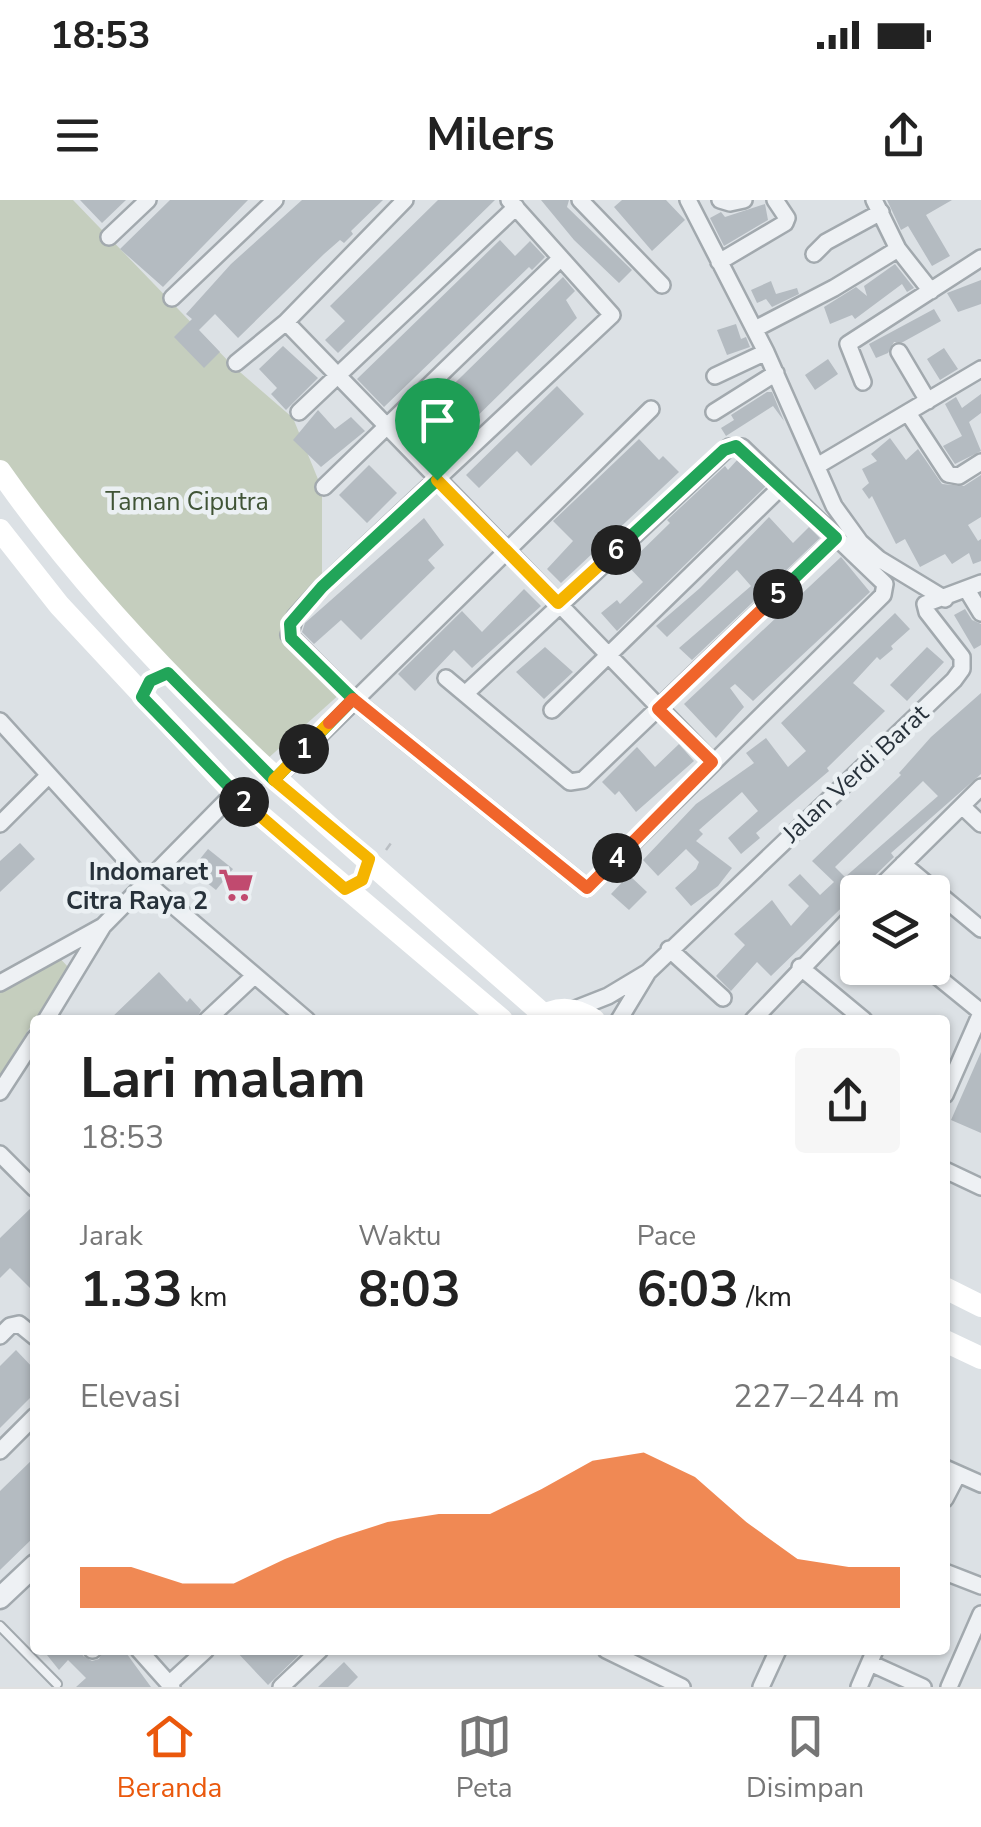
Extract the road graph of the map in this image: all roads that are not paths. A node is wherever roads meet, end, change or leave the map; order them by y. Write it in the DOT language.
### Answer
graph roads {
  1 [pos="148,200"];
  2 [pos="405,200"];
  3 [pos="580,200"];
  4 [pos="720,200"];
  5 [pos="744,200"];
  6 [pos="775,200"];
  7 [pos="267,202"];
  8 [pos="694,202"];
  9 [pos="512,204"];
  10 [pos="877,206"];
  11 [pos="109,237"];
  12 [pos="898,248"];
  13 [pos="814,254"];
  14 [pos="562,258"];
  15 [pos="981,258"];
  16 [pos="720,262"];
  17 [pos="662,284"];
  18 [pos="931,291"];
  19 [pos="172,298"];
  20 [pos="286,322"];
  21 [pos="755,329"];
  22 [pos="766,352"];
  23 [pos="900,352"];
  24 [pos="236,363"];
  25 [pos="981,369"];
  26 [pos="776,374"];
  27 [pos="715,376"];
  28 [pos="339,378"];
  29 [pos="864,382"];
  30 [pos="928,401"];
  31 [pos="651,409"];
  32 [pos="298,412"];
  33 [pos="714,412"];
  34 [pos="908,413"];
  35 [pos="388,429"];
  36 [pos="981,462"];
  37 [pos="817,466"];
  38 [pos="0,472"];
  39 [pos="437,480"];
  40 [pos="782,486"];
  41 [pos="324,488"];
  42 [pos="0,530"];
  43 [pos="836,538"];
  44 [pos="504,551"];
  45 [pos="974,587"];
  46 [pos="945,598"];
  47 [pos="558,603"];
  48 [pos="981,614"];
  49 [pos="606,656"];
  50 [pos="168,673"];
  51 [pos="446,678"];
  52 [pos="465,694"];
  53 [pos="142,697"];
  54 [pos="353,699"];
  55 [pos="658,709"];
  56 [pos="552,710"];
  57 [pos="0,721"];
  58 [pos="712,762"];
  59 [pos="50,774"];
  60 [pos="274,780"];
  61 [pos="981,787"];
  62 [pos="234,793"];
  63 [pos="962,806"];
  64 [pos="0,824"];
  65 [pos="981,824"];
  66 [pos="369,859"];
  67 [pos="903,864"];
  68 [pos="892,875"];
  69 [pos="147,883"];
  70 [pos="345,889"];
  71 [pos="103,926"];
  72 [pos="840,927"];
  73 [pos="981,929"];
  74 [pos="669,949"];
  75 [pos="800,967"];
  76 [pos="648,972"];
  77 [pos="254,976"];
  78 [pos="0,983"];
  79 [pos="948,985"];
  80 [pos="723,998"];
  81 [pos="981,1012"];
  82 [pos="49,1015"];
  83 [pos="212,1015"];
  84 [pos="301,1015"];
  85 [pos="496,1015"];
  86 [pos="539,1015"];
  87 [pos="584,1015"];
  88 [pos="622,1015"];
  89 [pos="751,1015"];
  90 [pos="858,1015"];
  91 [pos="30,1046"];
  92 [pos="950,1082"];
  93 [pos="0,1092"];
  94 [pos="0,1154"];
  95 [pos="950,1172"];
  96 [pos="30,1184"];
  97 [pos="981,1186"];
  98 [pos="950,1290"];
  99 [pos="975,1299"];
  100 [pos="30,1333"];
  101 [pos="0,1336"];
  102 [pos="950,1343"];
  103 [pos="981,1358"];
  104 [pos="30,1421"];
  105 [pos="0,1451"];
  106 [pos="951,1470"];
  107 [pos="981,1484"];
  108 [pos="30,1570"];
  109 [pos="950,1574"];
  110 [pos="981,1586"];
  111 [pos="0,1598"];
  112 [pos="981,1614"];
  113 [pos="0,1626"];
  114 [pos="144,1655"];
  115 [pos="201,1655"];
  116 [pos="315,1655"];
  117 [pos="616,1655"];
  118 [pos="776,1655"];
  119 [pos="873,1656"];
  120 [pos="58,1684"];
  121 [pos="171,1685"];
  122 [pos="281,1687"];
  123 [pos="682,1687"];
  124 [pos="761,1687"];
  125 [pos="858,1687"];
  126 [pos="923,1687"];
  127 [pos="949,1687"];
  1 -- 11 [label="street"];
  2 -- 20 [label="street"];
  3 -- 17 [label="street"];
  4 -- 5 [label="street"];
  6 -- 16 [label="street"];
  7 -- 19 [label="street"];
  8 -- 16 [label="street"];
  9 -- 14 [label="street"];
  9 -- 28 [label="street"];
  10 -- 12 [label="street"];
  10 -- 13 [label="street"];
  12 -- 18 [label="street"];
  12 -- 21 [label="street"];
  14 -- 35 [label="street"];
  14 -- 39 [label="street"];
  15 -- 18 [label="street"];
  16 -- 21 [label="street"];
  18 -- 29 [label="street"];
  20 -- 24 [label="street"];
  20 -- 28 [label="street"];
  21 -- 22 [label="street"];
  22 -- 26 [label="street"];
  22 -- 27 [label="street"];
  23 -- 30 [label="street"];
  25 -- 30 [label="street"];
  26 -- 33 [label="street"];
  26 -- 37 [label="street"];
  28 -- 32 [label="street"];
  28 -- 35 [label="street"];
  30 -- 34 [label="street"];
  31 -- 44 [label="street"];
  34 -- 36 [label="street"];
  34 -- 37 [label="street"];
  35 -- 39 [label="street"];
  35 -- 41 [label="street"];
  37 -- 46 [label="street"];
  38 -- 50 [label="main road"];
  39 -- 44 [label="street"];
  39 -- 54 [label="street"];
  40 -- 43 [label="street"];
  40 -- 47 [label="street"];
  40 -- 49 [label="street"];
  42 -- 53 [label="main road"];
  43 -- 55 [label="street"];
  43 -- 58 [label="street"];
  44 -- 47 [label="street"];
  44 -- 54 [label="street"];
  45 -- 46 [label="street"];
  45 -- 48 [label="street"];
  46 -- 74 [label="street, Jalan Verdi Barat"];
  47 -- 49 [label="street"];
  47 -- 52 [label="street"];
  49 -- 55 [label="street"];
  49 -- 56 [label="street"];
  50 -- 53 [label="main road"];
  50 -- 60 [label="main road"];
  51 -- 52 [label="street"];
  52 -- 55 [label="street"];
  53 -- 62 [label="main road"];
  54 -- 58 [label="street"];
  54 -- 60 [label="street"];
  55 -- 58 [label="street"];
  57 -- 59 [label="street"];
  59 -- 64 [label="street"];
  59 -- 69 [label="street"];
  60 -- 66 [label="main road"];
  61 -- 63 [label="street"];
  62 -- 69 [label="street"];
  62 -- 70 [label="main road"];
  63 -- 65 [label="street"];
  63 -- 67 [label="street"];
  66 -- 70 [label="main road"];
  66 -- 86 [label="main road"];
  67 -- 68 [label="street"];
  67 -- 73 [label="street"];
  69 -- 71 [label="street"];
  69 -- 77 [label="street"];
  70 -- 85 [label="main road"];
  71 -- 78 [label="street"];
  71 -- 82 [label="street"];
  72 -- 75 [label="street"];
  74 -- 76 [label="street, Jalan Verdi Barat"];
  74 -- 80 [label="street"];
  75 -- 89 [label="street"];
  75 -- 90 [label="street"];
  76 -- 87 [label="street, Jalan Verdi Barat"];
  76 -- 88 [label="street, Jalan Verdi Barat"];
  77 -- 83 [label="street"];
  77 -- 84 [label="street"];
  79 -- 81 [label="street"];
  81 -- 92 [label="street"];
  91 -- 93 [label="street"];
  94 -- 96 [label="street"];
  95 -- 97 [label="street"];
  98 -- 99 [label="main road"];
  100 -- 101 [label="street"];
  102 -- 103 [label="main road"];
  104 -- 105 [label="street"];
  106 -- 107 [label="street"];
  108 -- 111 [label="street"];
  109 -- 110 [label="street"];
  112 -- 127 [label="street"];
  113 -- 120 [label="lane"];
  114 -- 121 [label="street"];
  115 -- 121 [label="street"];
  116 -- 122 [label="street"];
  117 -- 123 [label="street"];
  118 -- 124 [label="street"];
  119 -- 125 [label="street"];
  119 -- 126 [label="street"];
}
